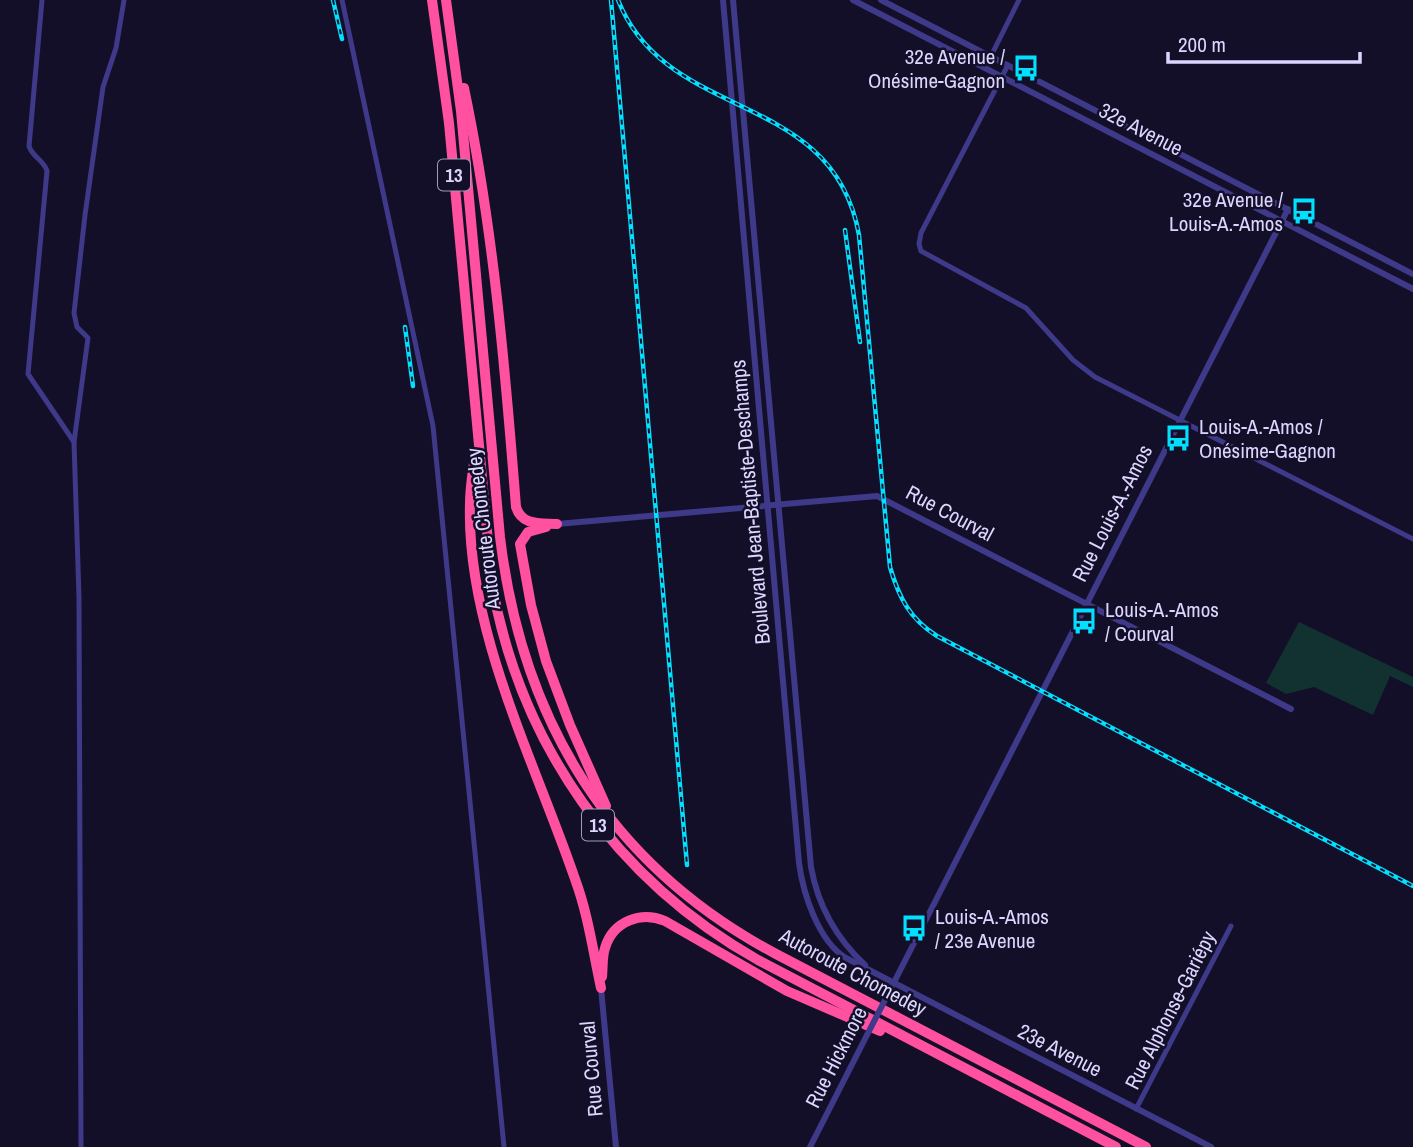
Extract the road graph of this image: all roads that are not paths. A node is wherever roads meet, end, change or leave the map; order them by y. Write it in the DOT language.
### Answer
graph roads {
  1 [pos="42,0"];
  2 [pos="124,0"];
  3 [pos="342,0"];
  4 [pos="432,0"];
  5 [pos="446,0"];
  6 [pos="723,0"];
  7 [pos="733,0"];
  8 [pos="853,0"];
  9 [pos="881,0"];
  10 [pos="1019,0"];
  11 [pos="449,19"];
  12 [pos="990,56"];
  13 [pos="1008,65"];
  14 [pos="1002,77"];
  15 [pos="740,84"];
  16 [pos="731,85"];
  17 [pos="1287,209"];
  18 [pos="1281,221"];
  19 [pos="1413,274"];
  20 [pos="1413,289"];
  21 [pos="768,395"];
  22 [pos="758,396"];
  23 [pos="1179,420"];
  24 [pos="477,430"];
  25 [pos="74,442"];
  26 [pos="777,504"];
  27 [pos="768,505"];
  28 [pos="557,524"];
  29 [pos="1413,539"];
  30 [pos="1086,603"];
  31 [pos="1291,709"];
  32 [pos="612,821"];
  33 [pos="1231,926"];
  34 [pos="872,971"];
  35 [pos="894,983"];
  36 [pos="601,988"];
  37 [pos="944,1057"];
  38 [pos="1136,1109"];
  39 [pos="81,1147"];
  40 [pos="504,1147"];
  41 [pos="616,1147"];
  42 [pos="810,1147"];
  43 [pos="1116,1147"];
  44 [pos="1146,1147"];
  45 [pos="1211,1147"];
  1 -- 25 [label="street"];
  2 -- 25 [label="street"];
  3 -- 40 [label="street"];
  4 -- 24 [label="highway, Autoroute Chomedey / 13"];
  5 -- 11 [label="highway, Autoroute Chomedey / 13"];
  6 -- 16 [label="street, Boulevard Jean-Baptiste-Deschamps"];
  7 -- 15 [label="street, Boulevard Jean-Baptiste-Deschamps"];
  8 -- 14 [label="street, 32e Avenue"];
  9 -- 12 [label="street, 32e Avenue"];
  10 -- 12 [label="street"];
  11 -- 28 [label="highway"];
  11 -- 32 [label="highway, Autoroute Chomedey / 13"];
  12 -- 13 [label="street, 32e Avenue"];
  13 -- 14 [label="street"];
  13 -- 17 [label="street, 32e Avenue"];
  14 -- 18 [label="street, 32e Avenue"];
  14 -- 23 [label="street"];
  15 -- 16 [label="street"];
  15 -- 21 [label="street, Boulevard Jean-Baptiste-Deschamps"];
  16 -- 22 [label="street, Boulevard Jean-Baptiste-Deschamps"];
  17 -- 18 [label="street, Rue Louis-A.-Amos"];
  17 -- 19 [label="street, 32e Avenue"];
  18 -- 20 [label="street, 32e Avenue"];
  18 -- 23 [label="street, Rue Louis-A.-Amos"];
  21 -- 22 [label="street"];
  21 -- 26 [label="street, Boulevard Jean-Baptiste-Deschamps"];
  22 -- 27 [label="street, Boulevard Jean-Baptiste-Deschamps"];
  23 -- 29 [label="street"];
  23 -- 30 [label="street, Rue Louis-A.-Amos"];
  24 -- 36 [label="highway"];
  24 -- 37 [label="highway, Autoroute Chomedey / 13"];
  25 -- 39 [label="street"];
  26 -- 27 [label="street, Rue Courval"];
  26 -- 30 [label="street, Rue Courval"];
  26 -- 34 [label="street, Boulevard Jean-Baptiste-Deschamps"];
  27 -- 28 [label="street, Rue Courval"];
  27 -- 34 [label="street, Boulevard Jean-Baptiste-Deschamps"];
  28 -- 32 [label="highway"];
  30 -- 31 [label="street, Rue Courval"];
  30 -- 35 [label="street, Rue Louis-A.-Amos"];
  32 -- 44 [label="highway, Autoroute Chomedey / 13"];
  33 -- 38 [label="street, Rue Alphonse-Gariépy"];
  34 -- 35 [label="street, Boulevard Jean-Baptiste-Deschamps"];
  35 -- 38 [label="street, 23e Avenue"];
  35 -- 42 [label="street, Rue Hickmore, bridge"];
  36 -- 37 [label="highway"];
  36 -- 41 [label="street, Rue Courval"];
  37 -- 43 [label="highway, Autoroute Chomedey / 13"];
  38 -- 45 [label="street, 23e Avenue"];
}
